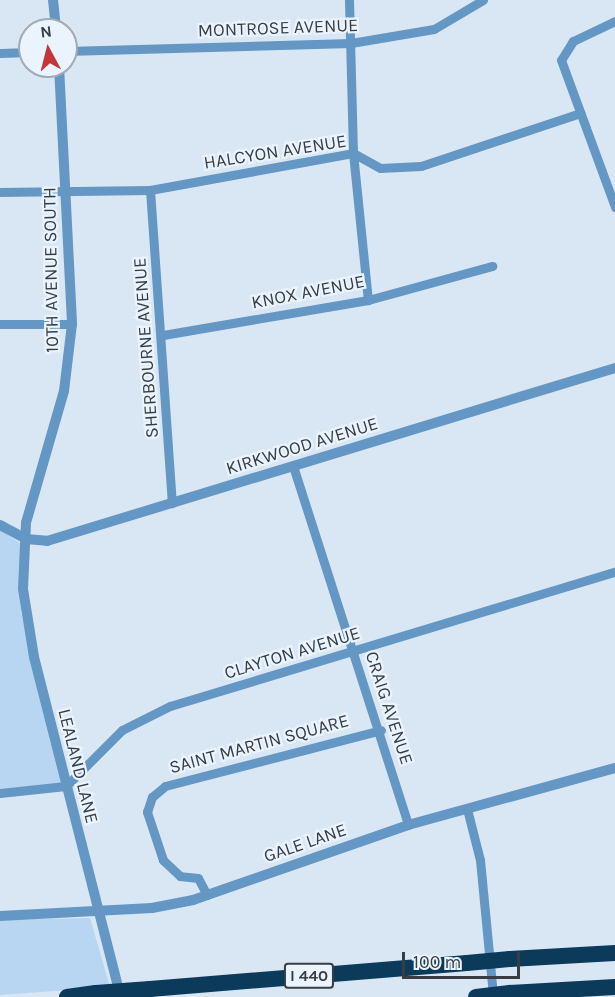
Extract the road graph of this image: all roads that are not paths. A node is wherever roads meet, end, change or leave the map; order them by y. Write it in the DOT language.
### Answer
graph roads {
  1 [pos="53,0"];
  2 [pos="349,0"];
  3 [pos="483,0"];
  4 [pos="55,18"];
  5 [pos="615,21"];
  6 [pos="351,44"];
  7 [pos="78,51"];
  8 [pos="18,52"];
  9 [pos="0,53"];
  10 [pos="60,78"];
  11 [pos="580,113"];
  12 [pos="353,153"];
  13 [pos="150,190"];
  14 [pos="0,192"];
  15 [pos="66,192"];
  16 [pos="615,207"];
  17 [pos="492,266"];
  18 [pos="368,300"];
  19 [pos="0,324"];
  20 [pos="72,324"];
  21 [pos="163,335"];
  22 [pos="615,368"];
  23 [pos="293,466"];
  24 [pos="172,504"];
  25 [pos="0,525"];
  26 [pos="26,539"];
  27 [pos="615,572"];
  28 [pos="354,652"];
  29 [pos="381,729"];
  30 [pos="615,768"];
  31 [pos="66,786"];
  32 [pos="0,793"];
  33 [pos="466,809"];
  34 [pos="408,825"];
  35 [pos="207,895"];
  36 [pos="99,912"];
  37 [pos="0,916"];
  38 [pos="615,953"];
  39 [pos="615,988"];
  40 [pos="67,997"];
  41 [pos="121,997"];
  42 [pos="476,997"];
  43 [pos="493,997"];
  1 -- 4 [label="street"];
  2 -- 6 [label="street"];
  3 -- 6 [label="street, MONTROSE AVENUE"];
  5 -- 11 [label="street"];
  6 -- 7 [label="street, MONTROSE AVENUE"];
  6 -- 12 [label="street"];
  8 -- 9 [label="street"];
  10 -- 15 [label="street, 10TH AVENUE SOUTH"];
  11 -- 12 [label="street, HALCYON AVENUE"];
  11 -- 16 [label="street"];
  12 -- 13 [label="street, HALCYON AVENUE"];
  12 -- 18 [label="street"];
  13 -- 15 [label="street, HALCYON AVENUE"];
  13 -- 21 [label="street, SHERBOURNE AVENUE"];
  14 -- 15 [label="street, HALCYON AVENUE"];
  15 -- 20 [label="street, 10TH AVENUE SOUTH"];
  17 -- 18 [label="street, KNOX AVENUE"];
  18 -- 21 [label="street, KNOX AVENUE"];
  19 -- 20 [label="street"];
  20 -- 26 [label="street, 10TH AVENUE SOUTH"];
  21 -- 24 [label="street, SHERBOURNE AVENUE"];
  22 -- 23 [label="street, KIRKWOOD AVENUE"];
  23 -- 24 [label="street, KIRKWOOD AVENUE"];
  23 -- 28 [label="street, CRAIG AVENUE"];
  24 -- 26 [label="street, KIRKWOOD AVENUE"];
  25 -- 26 [label="street, KIRKWOOD AVENUE"];
  26 -- 31 [label="street, LEALAND LANE"];
  27 -- 28 [label="street, CLAYTON AVENUE"];
  28 -- 29 [label="street, CRAIG AVENUE"];
  28 -- 31 [label="street, CLAYTON AVENUE"];
  29 -- 34 [label="street, CRAIG AVENUE"];
  29 -- 35 [label="street, SAINT MARTIN SQUARE"];
  30 -- 33 [label="street, GALE LANE"];
  31 -- 32 [label="street"];
  31 -- 36 [label="street, LEALAND LANE"];
  33 -- 34 [label="street, GALE LANE"];
  33 -- 43 [label="street"];
  34 -- 35 [label="street, GALE LANE"];
  35 -- 36 [label="street, GALE LANE"];
  36 -- 37 [label="street, GALE LANE"];
  36 -- 41 [label="street, LEALAND LANE"];
  38 -- 40 [label="highway, I 440, bridge"];
  39 -- 42 [label="highway, bridge"];
}
